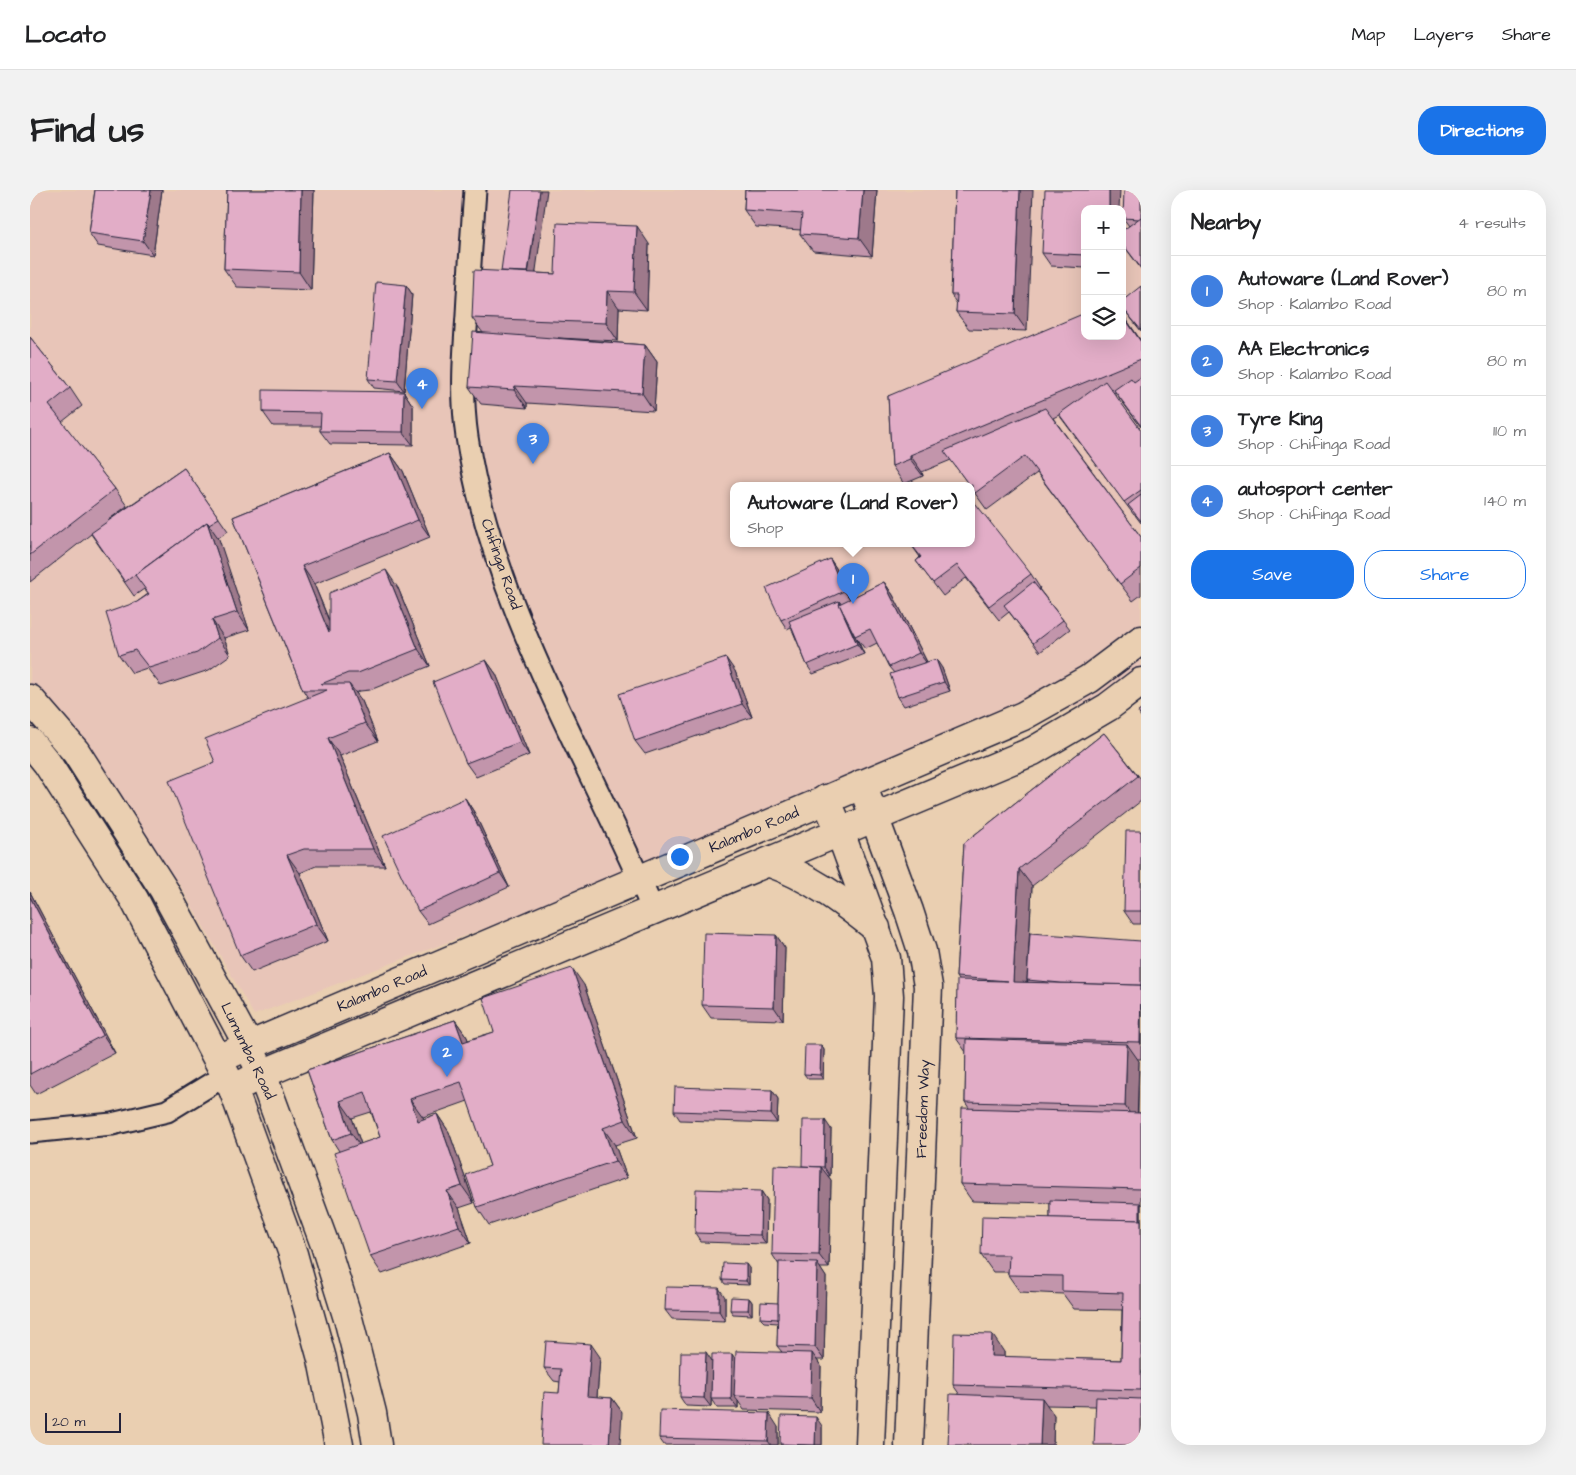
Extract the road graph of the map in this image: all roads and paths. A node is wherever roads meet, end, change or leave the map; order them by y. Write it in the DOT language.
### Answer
graph roads {
  1 [pos="475,190"];
  2 [pos="1141,640"];
  3 [pos="1141,682"];
  4 [pos="30,699"];
  5 [pos="30,742"];
  6 [pos="862,784"];
  7 [pos="826,799"];
  8 [pos="876,817"];
  9 [pos="840,832"];
  10 [pos="768,862"];
  11 [pos="640,879"];
  12 [pos="653,910"];
  13 [pos="876,928"];
  14 [pos="248,1045"];
  15 [pos="262,1074"];
  16 [pos="221,1077"];
  17 [pos="30,1132"];
  18 [pos="339,1445"];
  19 [pos="377,1445"];
  20 [pos="870,1445"];
  21 [pos="909,1445"];
  1 -- 11 [label="street, Chifinga Road"];
  2 -- 6 [label="main road, Kalambo Road"];
  3 -- 8 [label="main road"];
  4 -- 14 [label="main road, Lumumba Road"];
  5 -- 16 [label="main road, Lumumba Road"];
  6 -- 7 [label="main road, Kalambo Road"];
  6 -- 8 [label="main road, Freedom Way"];
  7 -- 9 [label="main road"];
  7 -- 11 [label="main road, Kalambo Road"];
  8 -- 9 [label="main road"];
  8 -- 21 [label="main road, Freedom Way"];
  9 -- 10 [label="main road"];
  9 -- 13 [label="main road"];
  10 -- 12 [label="main road"];
  10 -- 13 [label="main road"];
  11 -- 12 [label="street, Chifinga Road"];
  11 -- 14 [label="main road, Kalambo Road"];
  12 -- 15 [label="main road"];
  13 -- 20 [label="main road"];
  14 -- 15 [label="main road, Lumumba Road"];
  14 -- 16 [label="main road, Kalambo Road"];
  15 -- 16 [label="main road"];
  15 -- 19 [label="main road, Lumumba Road"];
  16 -- 17 [label="street"];
  16 -- 18 [label="main road, Lumumba Road"];
}
